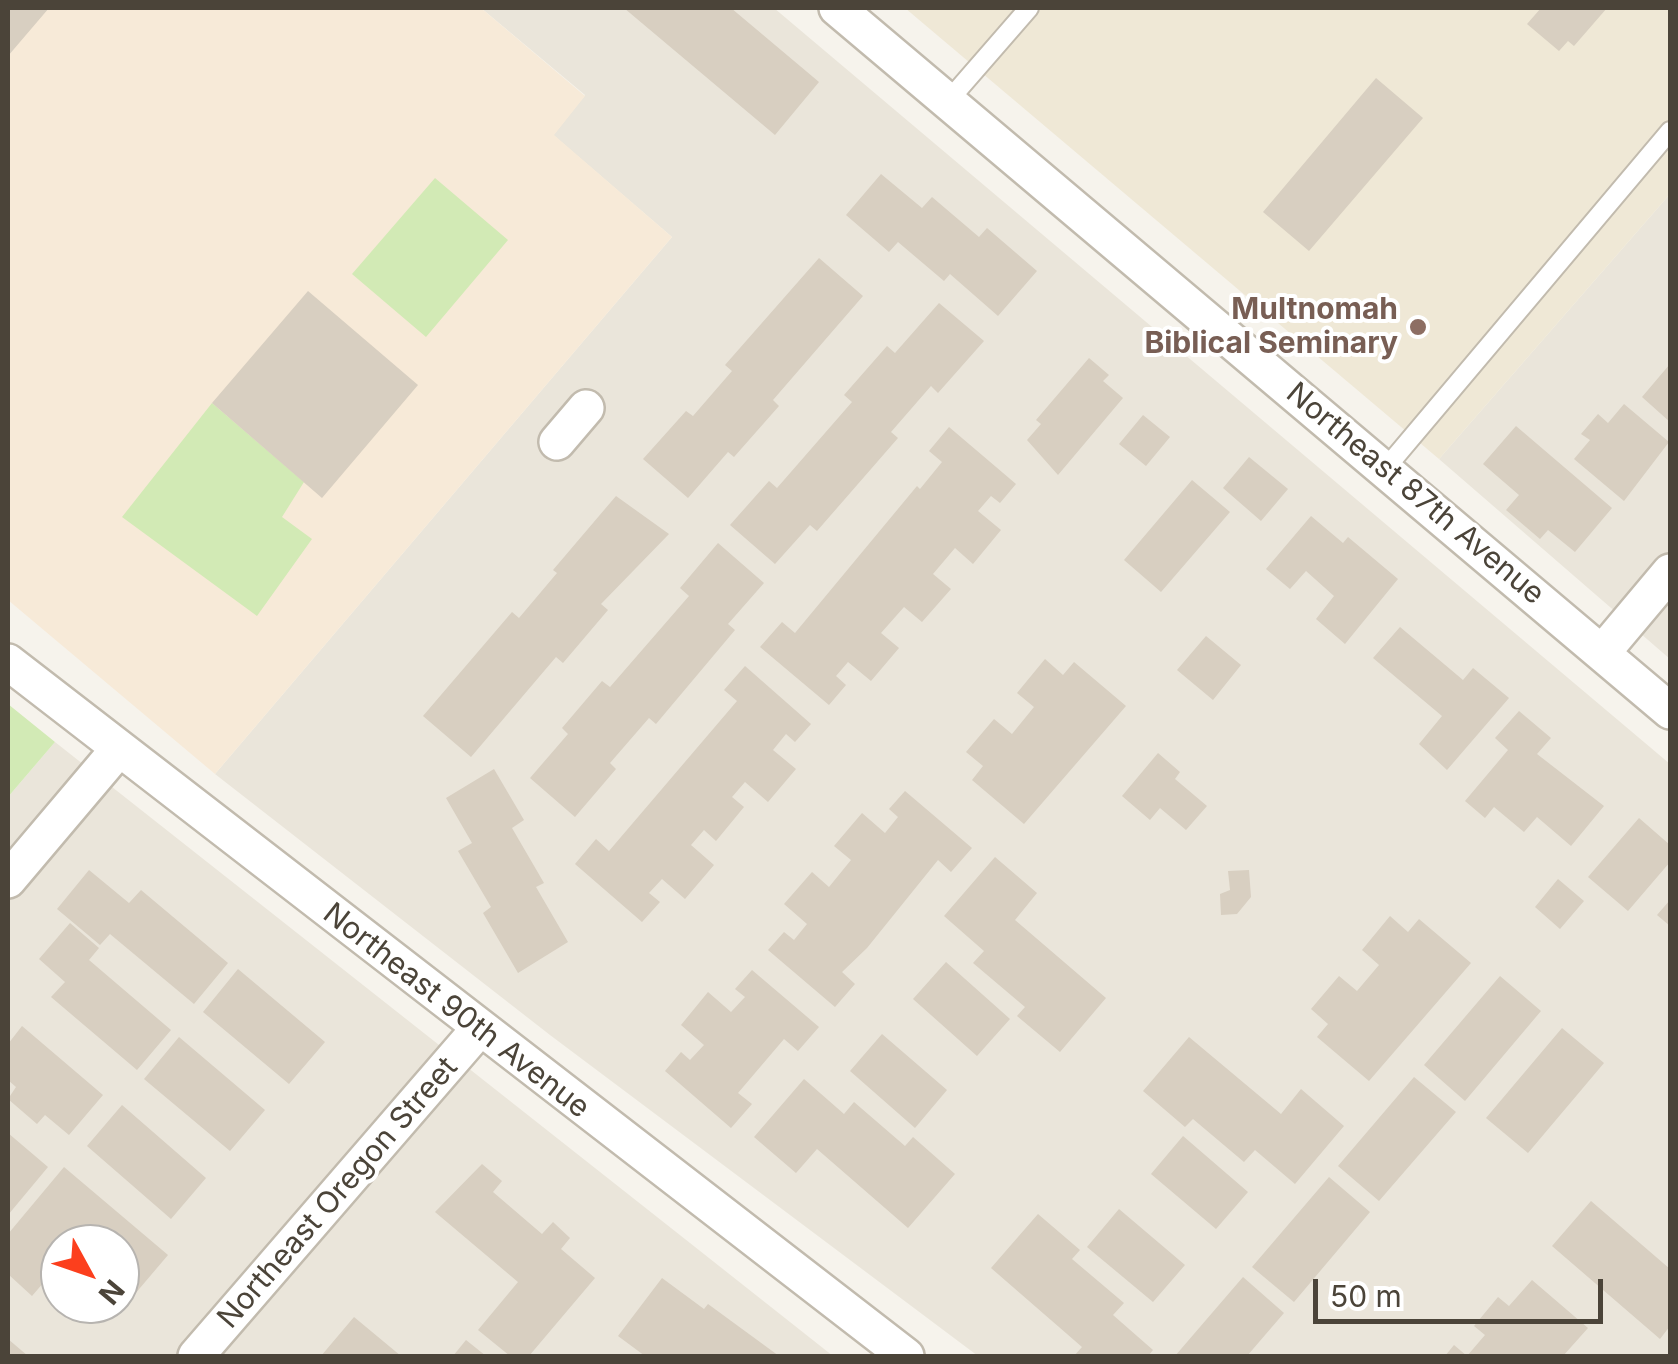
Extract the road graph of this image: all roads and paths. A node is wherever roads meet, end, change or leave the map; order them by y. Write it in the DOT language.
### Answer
graph roads {
  1 [pos="837,8"];
  2 [pos="1029,8"];
  3 [pos="949,100"];
  4 [pos="1670,131"];
  5 [pos="586,408"];
  6 [pos="557,442"];
  7 [pos="1386,469"];
  8 [pos="1670,572"];
  9 [pos="1602,653"];
  10 [pos="8,662"];
  11 [pos="1670,711"];
  12 [pos="118,751"];
  13 [pos="8,880"];
  14 [pos="479,1029"];
  15 [pos="196,1356"];
  16 [pos="906,1356"];
  1 -- 3 [label="street, Northeast 87th Avenue"];
  2 -- 3 [label="lane"];
  3 -- 7 [label="street, Northeast 87th Avenue"];
  4 -- 7 [label="lane"];
  5 -- 6 [label="street"];
  7 -- 9 [label="street, Northeast 87th Avenue"];
  8 -- 9 [label="street"];
  9 -- 11 [label="street, Northeast 87th Avenue"];
  10 -- 12 [label="street, Northeast 90th Avenue"];
  12 -- 13 [label="street"];
  12 -- 14 [label="street, Northeast 90th Avenue"];
  14 -- 15 [label="street, Northeast Oregon Street"];
  14 -- 16 [label="street, Northeast 90th Avenue"];
}
